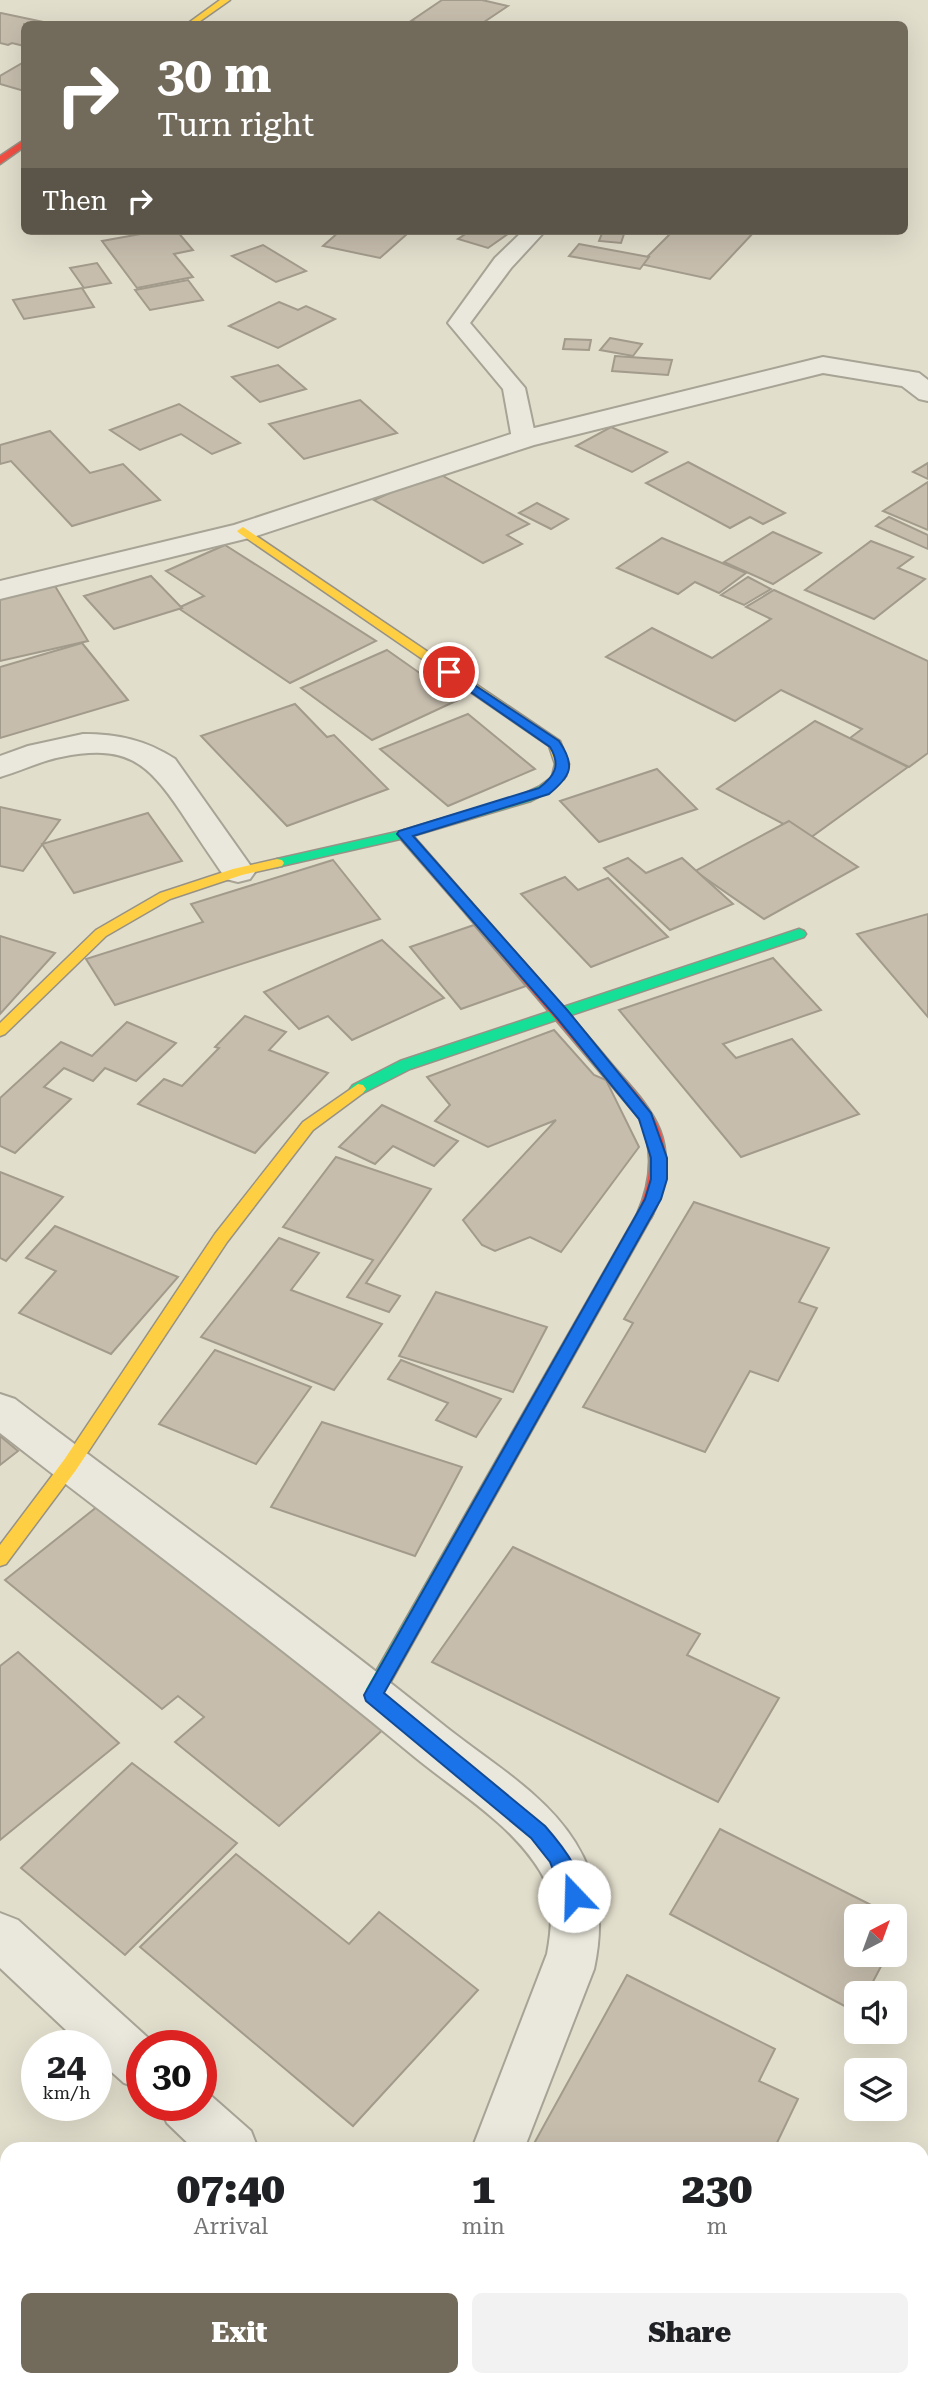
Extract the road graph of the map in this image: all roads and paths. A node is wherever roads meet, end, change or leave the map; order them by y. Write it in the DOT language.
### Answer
graph roads {
  1 [pos="226,0"];
  2 [pos="195,21"];
  3 [pos="21,145"];
  4 [pos="0,161"];
  5 [pos="531,235"];
  6 [pos="928,393"];
  7 [pos="524,439"];
  8 [pos="243,531"];
  9 [pos="0,590"];
  10 [pos="0,767"];
  11 [pos="404,834"];
  12 [pos="238,872"];
  13 [pos="799,934"];
  14 [pos="562,1014"];
  15 [pos="0,1031"];
  16 [pos="0,1410"];
  17 [pos="70,1465"];
  18 [pos="0,1559"];
  19 [pos="373,1695"];
  20 [pos="0,1936"];
  21 [pos="126,2051"];
  22 [pos="202,2121"];
  23 [pos="225,2142"];
  24 [pos="501,2142"];
  1 -- 2 [label="street"];
  3 -- 4 [label="street"];
  5 -- 7 [label="lane"];
  6 -- 7 [label="street"];
  7 -- 8 [label="street"];
  8 -- 9 [label="street"];
  8 -- 11 [label="street"];
  10 -- 12 [label="street"];
  11 -- 12 [label="street"];
  11 -- 14 [label="street"];
  12 -- 15 [label="street"];
  13 -- 14 [label="street"];
  14 -- 17 [label="street"];
  14 -- 19 [label="street"];
  16 -- 17 [label="street"];
  17 -- 18 [label="street"];
  17 -- 19 [label="street"];
  19 -- 24 [label="street"];
  20 -- 21 [label="street"];
  22 -- 23 [label="street"];
}
